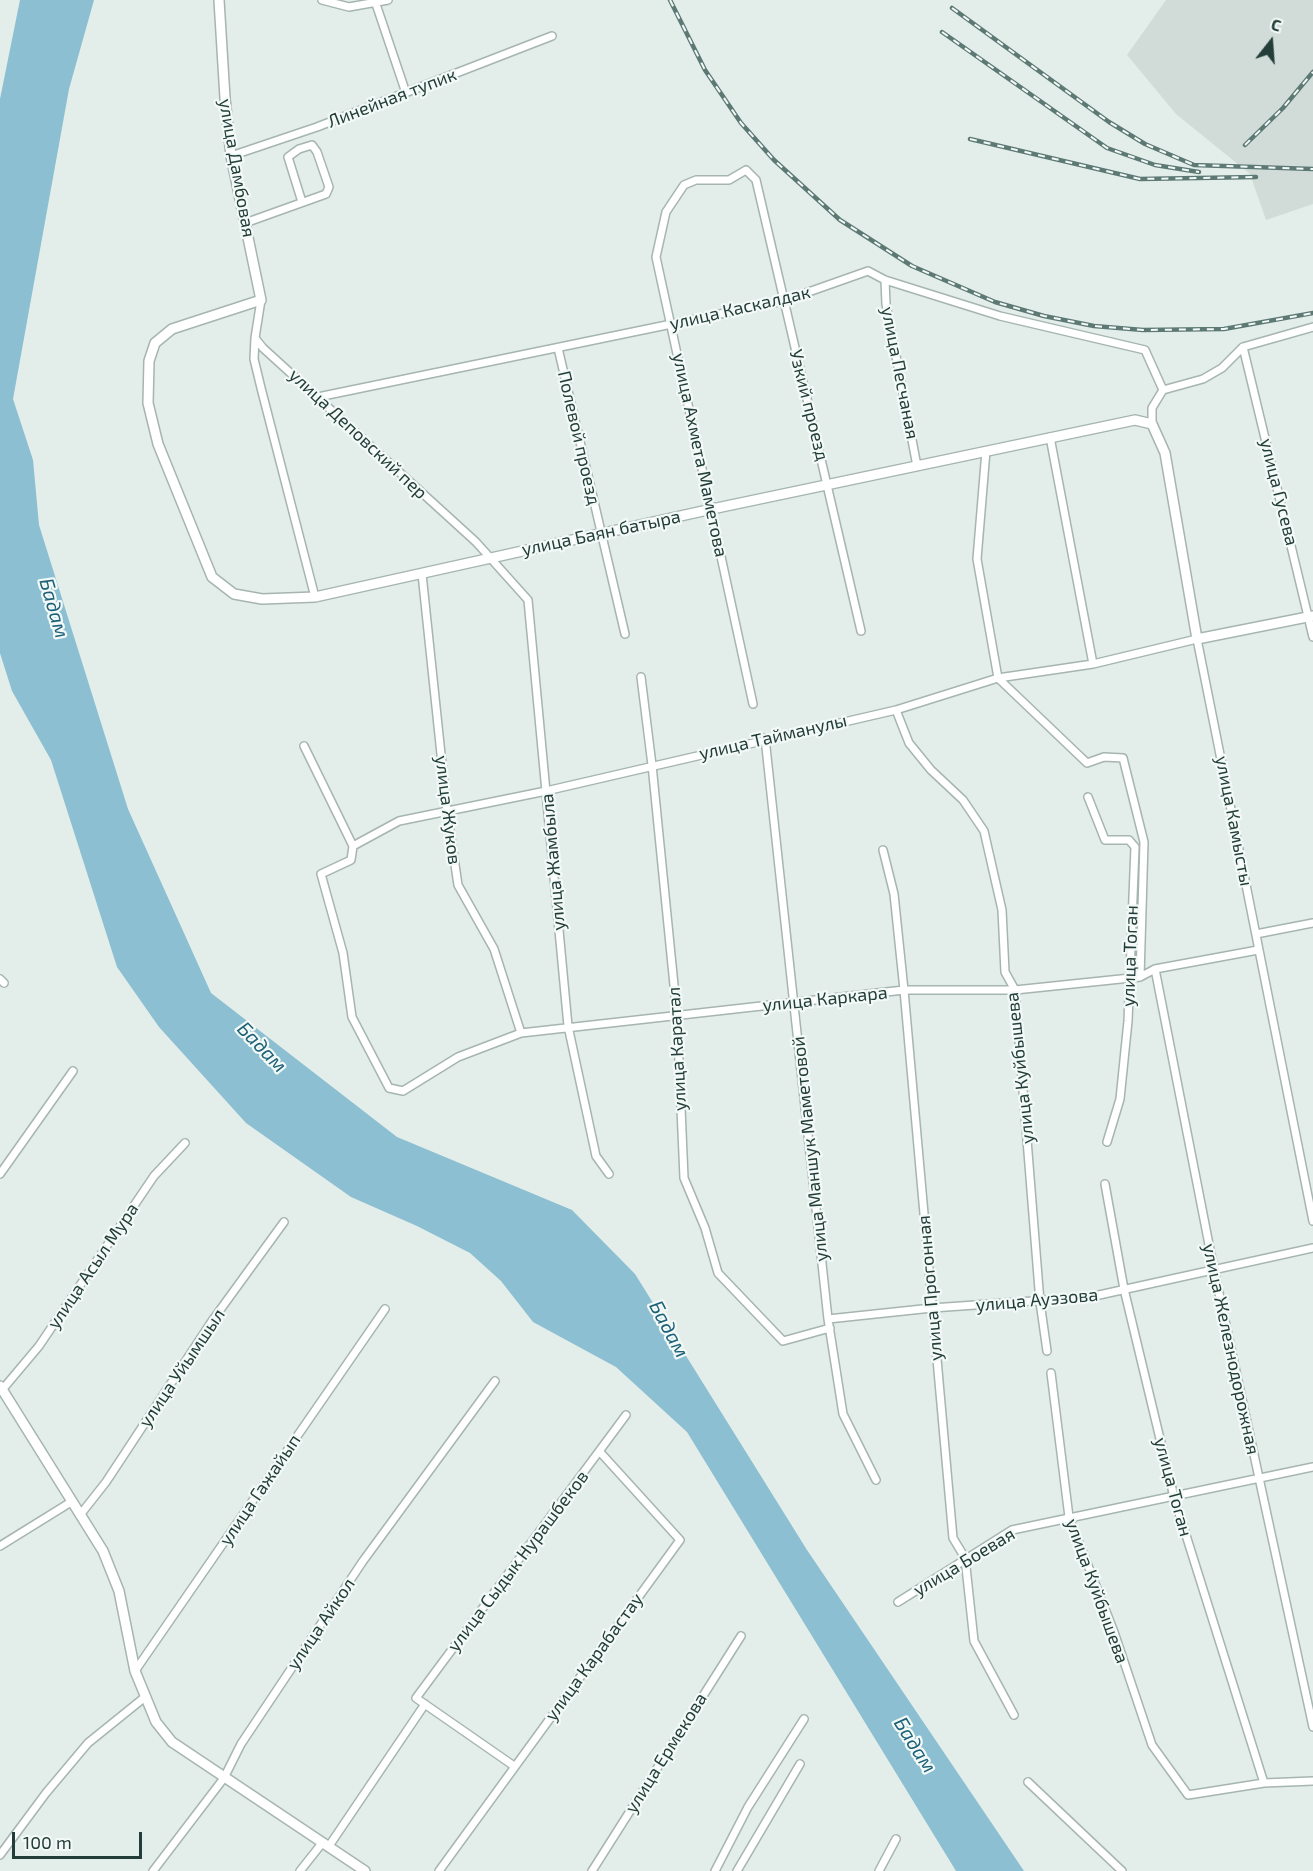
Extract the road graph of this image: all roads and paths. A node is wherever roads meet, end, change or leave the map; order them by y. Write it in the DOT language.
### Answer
graph roads {
  1 [pos="219,0"];
  2 [pos="322,0"];
  3 [pos="388,0"];
  4 [pos="376,4"];
  5 [pos="552,36"];
  6 [pos="406,93"];
  7 [pos="231,156"];
  8 [pos="756,180"];
  9 [pos="302,202"];
  10 [pos="245,223"];
  11 [pos="885,280"];
  12 [pos="261,300"];
  13 [pos="783,301"];
  14 [pos="671,325"];
  15 [pos="1313,327"];
  16 [pos="255,338"];
  17 [pos="1243,347"];
  18 [pos="558,348"];
  19 [pos="1163,390"];
  20 [pos="318,397"];
  21 [pos="1152,423"];
  22 [pos="1050,437"];
  23 [pos="986,451"];
  24 [pos="917,466"];
  25 [pos="828,485"];
  26 [pos="712,509"];
  27 [pos="602,534"];
  28 [pos="489,557"];
  29 [pos="422,574"];
  30 [pos="315,597"];
  31 [pos="1311,616"];
  32 [pos="861,631"];
  33 [pos="625,634"];
  34 [pos="1313,637"];
  35 [pos="1197,639"];
  36 [pos="1093,664"];
  37 [pos="640,677"];
  38 [pos="998,678"];
  39 [pos="753,704"];
  40 [pos="897,710"];
  41 [pos="765,738"];
  42 [pos="304,746"];
  43 [pos="652,765"];
  44 [pos="546,791"];
  45 [pos="1088,797"];
  46 [pos="447,811"];
  47 [pos="353,846"];
  48 [pos="883,850"];
  49 [pos="1313,923"];
  50 [pos="1256,934"];
  51 [pos="1258,950"];
  52 [pos="1155,969"];
  53 [pos="1140,977"];
  54 [pos="1129,978"];
  55 [pos="904,990"];
  56 [pos="1015,990"];
  57 [pos="793,1002"];
  58 [pos="677,1015"];
  59 [pos="568,1026"];
  60 [pos="521,1033"];
  61 [pos="73,1071"];
  62 [pos="1107,1142"];
  63 [pos="185,1143"];
  64 [pos="0,1174"];
  65 [pos="609,1174"];
  66 [pos="1105,1184"];
  67 [pos="1313,1221"];
  68 [pos="284,1222"];
  69 [pos="1313,1248"];
  70 [pos="1214,1270"];
  71 [pos="1124,1289"];
  72 [pos="1040,1302"];
  73 [pos="932,1308"];
  74 [pos="385,1309"];
  75 [pos="828,1319"];
  76 [pos="830,1328"];
  77 [pos="1047,1351"];
  78 [pos="1051,1373"];
  79 [pos="495,1381"];
  80 [pos="1,1388"];
  81 [pos="627,1415"];
  82 [pos="600,1452"];
  83 [pos="1313,1467"];
  84 [pos="1259,1479"];
  85 [pos="876,1480"];
  86 [pos="1174,1497"];
  87 [pos="71,1502"];
  88 [pos="80,1515"];
  89 [pos="1069,1517"];
  90 [pos="0,1546"];
  91 [pos="965,1558"];
  92 [pos="898,1602"];
  93 [pos="741,1636"];
  94 [pos="135,1671"];
  95 [pos="145,1697"];
  96 [pos="425,1704"];
  97 [pos="1014,1715"];
  98 [pos="804,1719"];
  99 [pos="1313,1727"];
  100 [pos="800,1764"];
  101 [pos="514,1766"];
  102 [pos="224,1778"];
  103 [pos="1313,1781"];
  104 [pos="1028,1782"];
  105 [pos="1264,1783"];
  106 [pos="896,1839"];
  107 [pos="326,1844"];
  108 [pos="0,1855"];
  109 [pos="153,1871"];
  110 [pos="300,1871"];
  111 [pos="364,1871"];
  112 [pos="439,1871"];
  113 [pos="592,1871"];
  114 [pos="715,1871"];
  115 [pos="737,1871"];
  116 [pos="879,1871"];
  117 [pos="1122,1871"];
  1 -- 7 [label="street, улица Дамбовая"];
  2 -- 4 [label="street"];
  3 -- 4 [label="street"];
  4 -- 6 [label="street"];
  5 -- 6 [label="street, Линейная тупик"];
  6 -- 7 [label="street, Линейная тупик"];
  7 -- 10 [label="street, улица Дамбовая"];
  8 -- 13 [label="street, Узкий проезд"];
  8 -- 14 [label="street, улица Ахмета Маметова"];
  9 -- 9 [label="street"];
  9 -- 10 [label="street"];
  10 -- 12 [label="street, улица Дамбовая"];
  11 -- 13 [label="street, улица Каскалдак"];
  11 -- 19 [label="street, улица Каскалдак"];
  11 -- 24 [label="street, улица Песчаная"];
  12 -- 16 [label="street"];
  12 -- 30 [label="street, улица Баян батыра"];
  13 -- 14 [label="street, улица Каскалдак"];
  13 -- 25 [label="street, Узкий проезд"];
  14 -- 18 [label="street, улица Каскалдак"];
  14 -- 26 [label="street, улица Ахмета Маметова"];
  15 -- 17 [label="street"];
  16 -- 20 [label="street, улица Деповский пер"];
  16 -- 30 [label="street"];
  17 -- 19 [label="street"];
  17 -- 31 [label="street, улица Гусева"];
  18 -- 20 [label="street, улица Каскалдак"];
  18 -- 27 [label="street, Полевой проезд"];
  19 -- 21 [label="street"];
  20 -- 28 [label="street, улица Деповский пер"];
  21 -- 22 [label="street, улица Баян батыра"];
  21 -- 35 [label="street, улица Камысты"];
  22 -- 23 [label="street, улица Баян батыра"];
  22 -- 36 [label="street"];
  23 -- 24 [label="street, улица Баян батыра"];
  23 -- 38 [label="street"];
  24 -- 25 [label="street, улица Баян батыра"];
  25 -- 26 [label="street, улица Баян батыра"];
  25 -- 32 [label="street, Узкий проезд"];
  26 -- 27 [label="street, улица Баян батыра"];
  26 -- 39 [label="street, улица Ахмета Маметова"];
  27 -- 28 [label="street, улица Баян батыра"];
  27 -- 33 [label="street, Полевой проезд"];
  28 -- 29 [label="street, улица Баян батыра"];
  28 -- 44 [label="street, улица Жамбыла"];
  29 -- 30 [label="street, улица Баян батыра"];
  29 -- 46 [label="street, улица Жуков"];
  31 -- 34 [label="street, улица Гусева"];
  31 -- 35 [label="street"];
  35 -- 36 [label="street, улица Тайманулы"];
  35 -- 50 [label="street, улица Камысты"];
  36 -- 38 [label="street, улица Тайманулы"];
  37 -- 43 [label="street, улица Каратал"];
  38 -- 40 [label="street, улица Тайманулы"];
  38 -- 53 [label="street"];
  40 -- 41 [label="street, улица Тайманулы"];
  40 -- 56 [label="street, улица Куйбышева"];
  41 -- 43 [label="street, улица Тайманулы"];
  41 -- 57 [label="street, улица Маншук Маметовой"];
  42 -- 47 [label="street"];
  43 -- 44 [label="street, улица Тайманулы"];
  43 -- 58 [label="street, улица Каратал"];
  44 -- 46 [label="street, улица Тайманулы"];
  44 -- 59 [label="street, улица Жамбыла"];
  45 -- 54 [label="street, улица Тоган"];
  46 -- 47 [label="street, улица Тайманулы"];
  46 -- 60 [label="street, улица Жуков"];
  47 -- 60 [label="street, улица Каркара"];
  48 -- 55 [label="street, улица Прогонная"];
  49 -- 50 [label="street"];
  50 -- 51 [label="street, улица Камысты"];
  51 -- 52 [label="street, улица Каркара"];
  51 -- 67 [label="street, улица Камысты"];
  52 -- 53 [label="street, улица Каркара"];
  52 -- 70 [label="street, улица Железнодорожная"];
  53 -- 54 [label="street, улица Каркара"];
  54 -- 56 [label="street, улица Каркара"];
  54 -- 62 [label="street, улица Тоган"];
  55 -- 56 [label="street, улица Каркара"];
  55 -- 57 [label="street, улица Каркара"];
  55 -- 73 [label="street, улица Прогонная"];
  56 -- 72 [label="street, улица Куйбышева"];
  57 -- 58 [label="street, улица Каркара"];
  57 -- 75 [label="street, улица Маншук Маметовой"];
  58 -- 59 [label="street, улица Каркара"];
  58 -- 76 [label="street, улица Каратал"];
  59 -- 60 [label="street, улица Каркара"];
  59 -- 65 [label="street, улица Жамбыла"];
  61 -- 64 [label="street"];
  63 -- 80 [label="street, улица Асыл Мура"];
  66 -- 71 [label="street, улица Тоган"];
  68 -- 88 [label="street, улица Уйымшыл"];
  69 -- 70 [label="street, улица Ауэзова"];
  70 -- 71 [label="street, улица Ауэзова"];
  70 -- 84 [label="street, улица Железнодорожная"];
  71 -- 72 [label="street, улица Ауэзова"];
  71 -- 86 [label="street, улица Тоган"];
  72 -- 73 [label="street, улица Ауэзова"];
  72 -- 77 [label="street, улица Куйбышева"];
  73 -- 75 [label="street, улица Ауэзова"];
  73 -- 91 [label="street, улица Прогонная"];
  74 -- 94 [label="street, улица Гажайып"];
  75 -- 76 [label="street, улица Маншук Маметовой"];
  76 -- 85 [label="street, улица Маншук Маметовой"];
  78 -- 89 [label="street, улица Куйбышева"];
  79 -- 102 [label="street, улица Айкол"];
  80 -- 87 [label="street"];
  81 -- 82 [label="street, улица Сыдык Нурашбеков"];
  82 -- 96 [label="street, улица Сыдык Нурашбеков"];
  82 -- 101 [label="street, улица Карабастау"];
  83 -- 84 [label="street, улица Боевая"];
  84 -- 86 [label="street, улица Боевая"];
  84 -- 99 [label="street, улица Железнодорожная"];
  86 -- 89 [label="street, улица Боевая"];
  86 -- 105 [label="street, улица Тоган"];
  87 -- 88 [label="street"];
  87 -- 90 [label="street"];
  88 -- 94 [label="street"];
  89 -- 91 [label="street, улица Боевая"];
  89 -- 105 [label="street, улица Куйбышева"];
  91 -- 92 [label="street, улица Боевая"];
  91 -- 97 [label="street, улица Прогонная"];
  93 -- 113 [label="street, улица Ермекова"];
  94 -- 95 [label="street"];
  95 -- 102 [label="street"];
  95 -- 108 [label="street"];
  96 -- 101 [label="street"];
  96 -- 107 [label="street, улица Сыдык Нурашбеков"];
  98 -- 114 [label="street"];
  100 -- 115 [label="street"];
  101 -- 112 [label="street, улица Карабастау"];
  102 -- 107 [label="street"];
  102 -- 109 [label="street, улица Айкол"];
  103 -- 105 [label="street"];
  104 -- 117 [label="street"];
  106 -- 116 [label="street"];
  107 -- 110 [label="street, улица Сыдык Нурашбеков"];
  107 -- 111 [label="street"];
}
